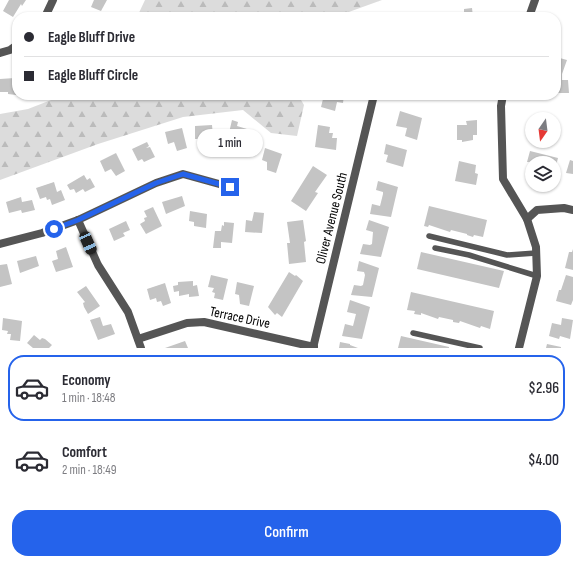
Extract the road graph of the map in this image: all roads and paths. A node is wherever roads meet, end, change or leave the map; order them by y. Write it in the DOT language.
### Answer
graph roads {
  1 [pos="53,0"];
  2 [pos="535,0"];
  3 [pos="47,12"];
  4 [pos="531,12"];
  5 [pos="12,49"];
  6 [pos="0,53"];
  7 [pos="373,100"];
  8 [pos="502,100"];
  9 [pos="230,187"];
  10 [pos="573,210"];
  11 [pos="526,219"];
  12 [pos="78,220"];
  13 [pos="429,236"];
  14 [pos="0,244"];
  15 [pos="435,248"];
  16 [pos="536,253"];
  17 [pos="537,276"];
  18 [pos="413,333"];
  19 [pos="138,340"];
  20 [pos="314,347"];
  21 [pos="141,348"];
  22 [pos="480,348"];
  23 [pos="519,348"];
  1 -- 3 [label="street"];
  2 -- 4 [label="street"];
  5 -- 6 [label="street"];
  7 -- 20 [label="street, Oliver Avenue South"];
  8 -- 11 [label="street"];
  9 -- 12 [label="street"];
  10 -- 11 [label="street"];
  11 -- 16 [label="street"];
  12 -- 14 [label="street"];
  12 -- 19 [label="street"];
  13 -- 16 [label="lane"];
  15 -- 17 [label="lane"];
  16 -- 17 [label="street"];
  17 -- 23 [label="street"];
  18 -- 22 [label="lane"];
  19 -- 20 [label="street, Terrace Drive"];
  19 -- 21 [label="street"];
}
